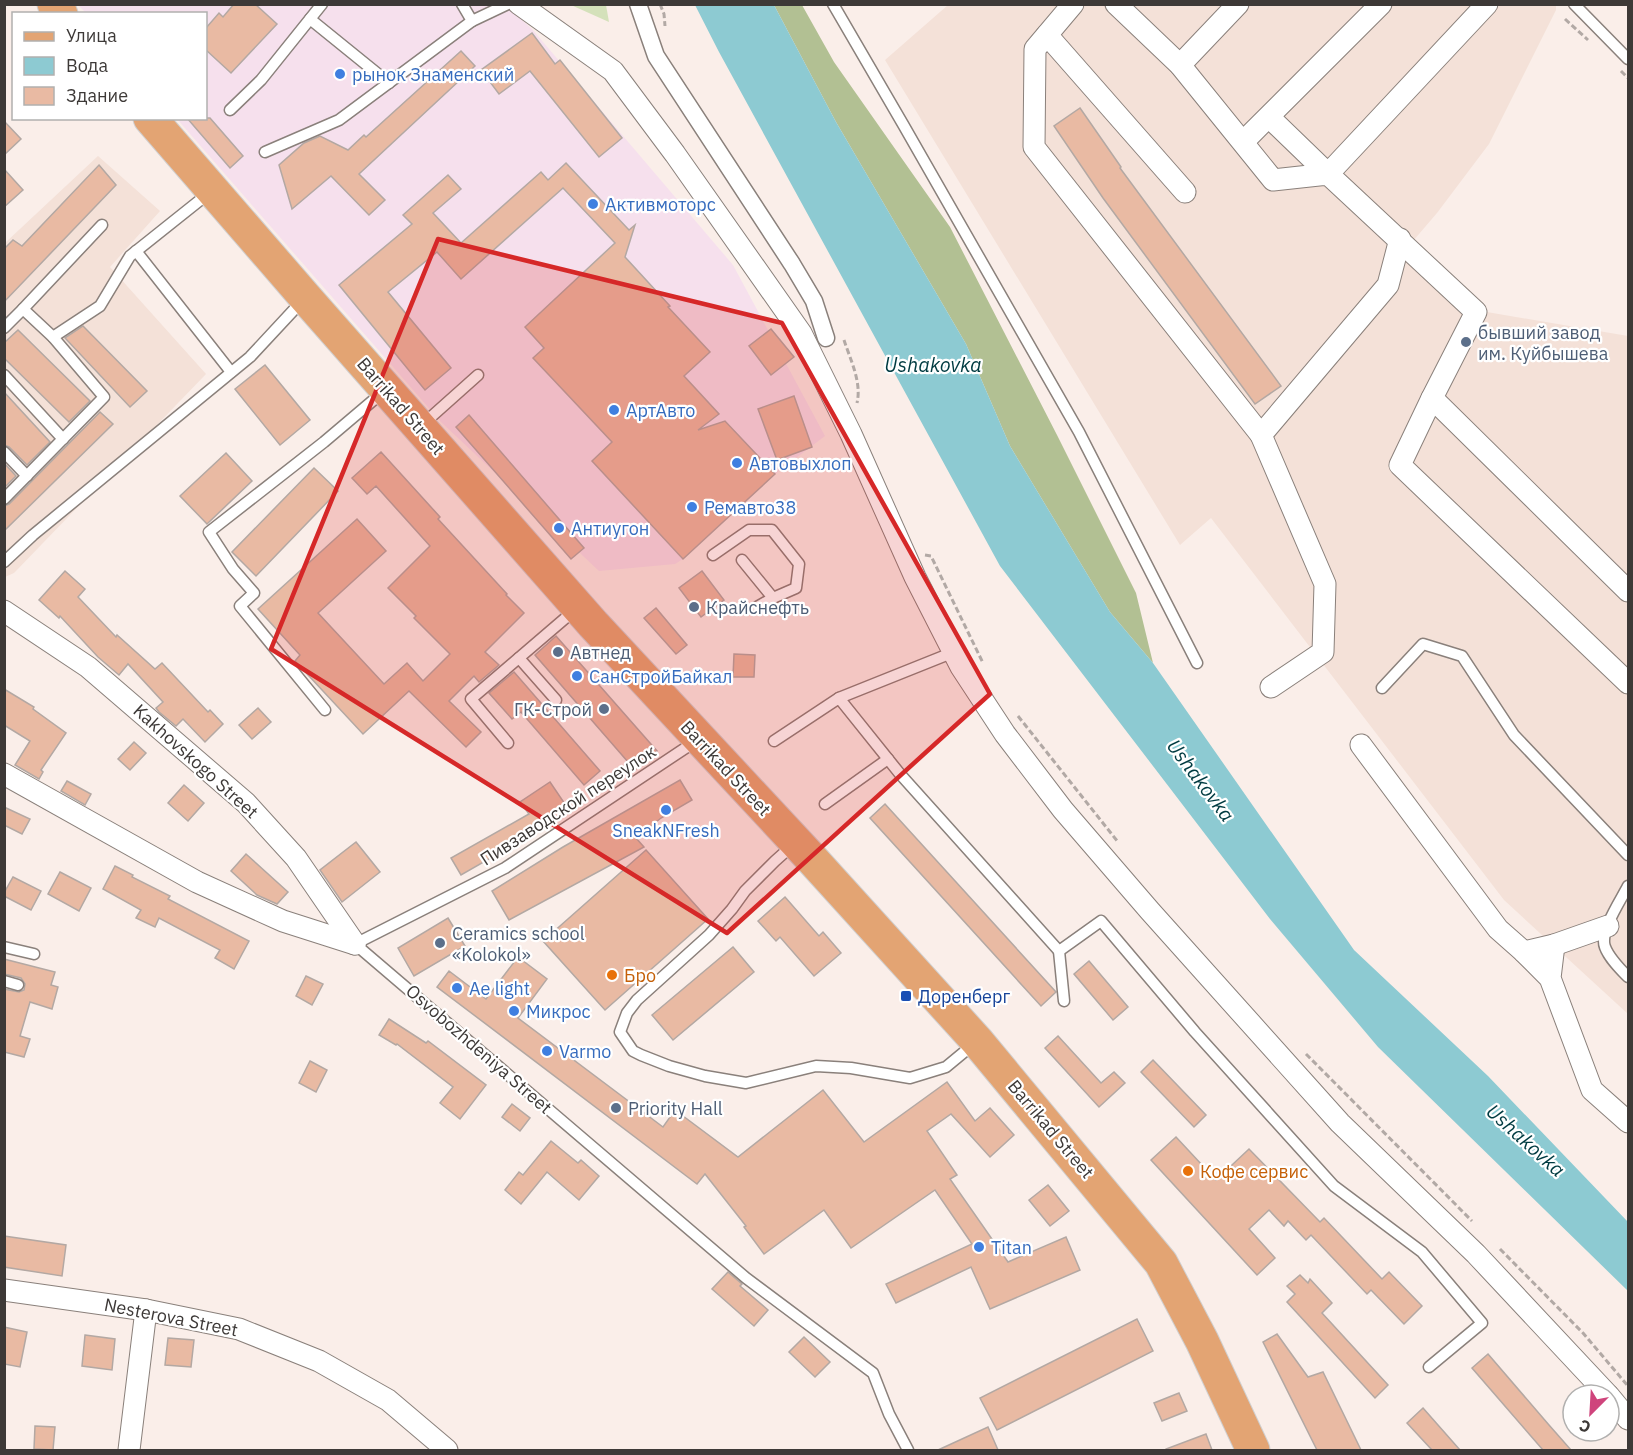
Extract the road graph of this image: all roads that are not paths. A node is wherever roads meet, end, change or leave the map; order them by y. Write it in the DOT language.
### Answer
graph roads {
  1 [pos="322,4"];
  2 [pos="462,4"];
  3 [pos="508,4"];
  4 [pos="519,4"];
  5 [pos="638,4"];
  6 [pos="833,4"];
  7 [pos="1073,4"];
  8 [pos="1116,4"];
  9 [pos="1238,4"];
  10 [pos="1381,4"];
  11 [pos="1487,4"];
  12 [pos="1574,4"];
  13 [pos="310,19"];
  14 [pos="472,21"];
  15 [pos="1047,35"];
  16 [pos="1629,59"];
  17 [pos="1180,64"];
  18 [pos="389,83"];
  19 [pos="230,110"];
  20 [pos="1269,117"];
  21 [pos="152,120"];
  22 [pos="1244,141"];
  23 [pos="265,152"];
  24 [pos="1328,174"];
  25 [pos="212,191"];
  26 [pos="1185,192"];
  27 [pos="102,225"];
  28 [pos="1400,239"];
  29 [pos="136,251"];
  30 [pos="305,297"];
  31 [pos="23,309"];
  32 [pos="4,328"];
  33 [pos="53,337"];
  34 [pos="826,338"];
  35 [pos="231,372"];
  36 [pos="4,375"];
  37 [pos="478,375"];
  38 [pos="386,390"];
  39 [pos="1432,398"];
  40 [pos="419,428"];
  41 [pos="1262,435"];
  42 [pos="63,439"];
  43 [pos="4,452"];
  44 [pos="27,476"];
  45 [pos="4,500"];
  46 [pos="713,555"];
  47 [pos="742,560"];
  48 [pos="4,562"];
  49 [pos="1629,591"];
  50 [pos="773,598"];
  51 [pos="578,607"];
  52 [pos="757,608"];
  53 [pos="4,611"];
  54 [pos="954,652"];
  55 [pos="519,658"];
  56 [pos="1197,663"];
  57 [pos="1629,683"];
  58 [pos="1271,687"];
  59 [pos="1382,688"];
  60 [pos="839,698"];
  61 [pos="556,700"];
  62 [pos="325,710"];
  63 [pos="699,739"];
  64 [pos="774,741"];
  65 [pos="508,743"];
  66 [pos="1361,745"];
  67 [pos="888,759"];
  68 [pos="4,774"];
  69 [pos="825,804"];
  70 [pos="796,842"];
  71 [pos="1629,855"];
  72 [pos="1629,886"];
  73 [pos="1608,926"];
  74 [pos="356,944"];
  75 [pos="1554,945"];
  76 [pos="4,947"];
  77 [pos="1059,951"];
  78 [pos="1524,952"];
  79 [pos="34,954"];
  80 [pos="1629,977"];
  81 [pos="1550,978"];
  82 [pos="4,981"];
  83 [pos="18,985"];
  84 [pos="1064,1001"];
  85 [pos="977,1041"];
  86 [pos="1629,1122"];
  87 [pos="4,1290"];
  88 [pos="146,1310"];
  89 [pos="1429,1367"];
  90 [pos="1596,1383"];
  91 [pos="129,1450"];
  92 [pos="447,1450"];
  93 [pos="908,1450"];
  94 [pos="1253,1450"];
  1 -- 13 [label="lane"];
  2 -- 14 [label="lane"];
  3 -- 14 [label="lane"];
  4 -- 54 [label="street"];
  5 -- 34 [label="street"];
  6 -- 56 [label="lane"];
  7 -- 15 [label="street"];
  8 -- 17 [label="street"];
  9 -- 17 [label="street"];
  10 -- 20 [label="street"];
  11 -- 24 [label="street"];
  12 -- 16 [label="lane"];
  13 -- 18 [label="lane"];
  13 -- 19 [label="lane"];
  14 -- 18 [label="lane"];
  15 -- 26 [label="street"];
  15 -- 41 [label="street"];
  17 -- 24 [label="street"];
  18 -- 23 [label="lane"];
  20 -- 22 [label="street"];
  20 -- 24 [label="street"];
  21 -- 25 [label="main road, Barrikad Street"];
  24 -- 28 [label="street"];
  25 -- 29 [label="lane"];
  25 -- 30 [label="main road, Barrikad Street"];
  27 -- 31 [label="lane"];
  28 -- 39 [label="street"];
  28 -- 41 [label="street"];
  29 -- 33 [label="lane"];
  29 -- 35 [label="lane"];
  30 -- 35 [label="lane"];
  30 -- 38 [label="main road, Barrikad Street"];
  31 -- 32 [label="lane"];
  31 -- 33 [label="lane"];
  33 -- 42 [label="lane"];
  35 -- 48 [label="lane"];
  36 -- 42 [label="lane"];
  37 -- 40 [label="lane"];
  38 -- 40 [label="main road, Barrikad Street"];
  38 -- 62 [label="lane"];
  39 -- 49 [label="street"];
  39 -- 57 [label="street"];
  40 -- 51 [label="main road, Barrikad Street"];
  41 -- 58 [label="street"];
  42 -- 44 [label="lane"];
  43 -- 44 [label="lane"];
  44 -- 45 [label="lane"];
  46 -- 50 [label="lane"];
  47 -- 50 [label="lane"];
  50 -- 52 [label="lane"];
  51 -- 55 [label="lane"];
  51 -- 63 [label="main road, Barrikad Street"];
  53 -- 74 [label="street, Kakhovskogo Street"];
  54 -- 60 [label="lane"];
  54 -- 90 [label="street"];
  55 -- 61 [label="lane"];
  55 -- 65 [label="lane"];
  59 -- 71 [label="lane"];
  60 -- 64 [label="lane"];
  60 -- 67 [label="lane"];
  63 -- 70 [label="main road, Barrikad Street"];
  63 -- 74 [label="lane, Пивзаводской переулок"];
  66 -- 78 [label="street"];
  67 -- 69 [label="lane"];
  67 -- 77 [label="lane"];
  68 -- 74 [label="street, Osvobozhdeniya Street"];
  70 -- 85 [label="main road, Barrikad Street"];
  70 -- 85 [label="lane"];
  72 -- 73 [label="lane"];
  73 -- 75 [label="street"];
  73 -- 80 [label="lane"];
  74 -- 93 [label="lane, Osvobozhdeniya Street"];
  75 -- 78 [label="street"];
  75 -- 81 [label="street"];
  76 -- 79 [label="lane"];
  77 -- 84 [label="lane"];
  77 -- 89 [label="lane"];
  78 -- 81 [label="street"];
  81 -- 86 [label="street"];
  82 -- 83 [label="lane"];
  85 -- 94 [label="main road, Barrikad Street"];
  87 -- 88 [label="street, Nesterova Street"];
  88 -- 91 [label="street"];
  88 -- 92 [label="street, Nesterova Street"];
}
